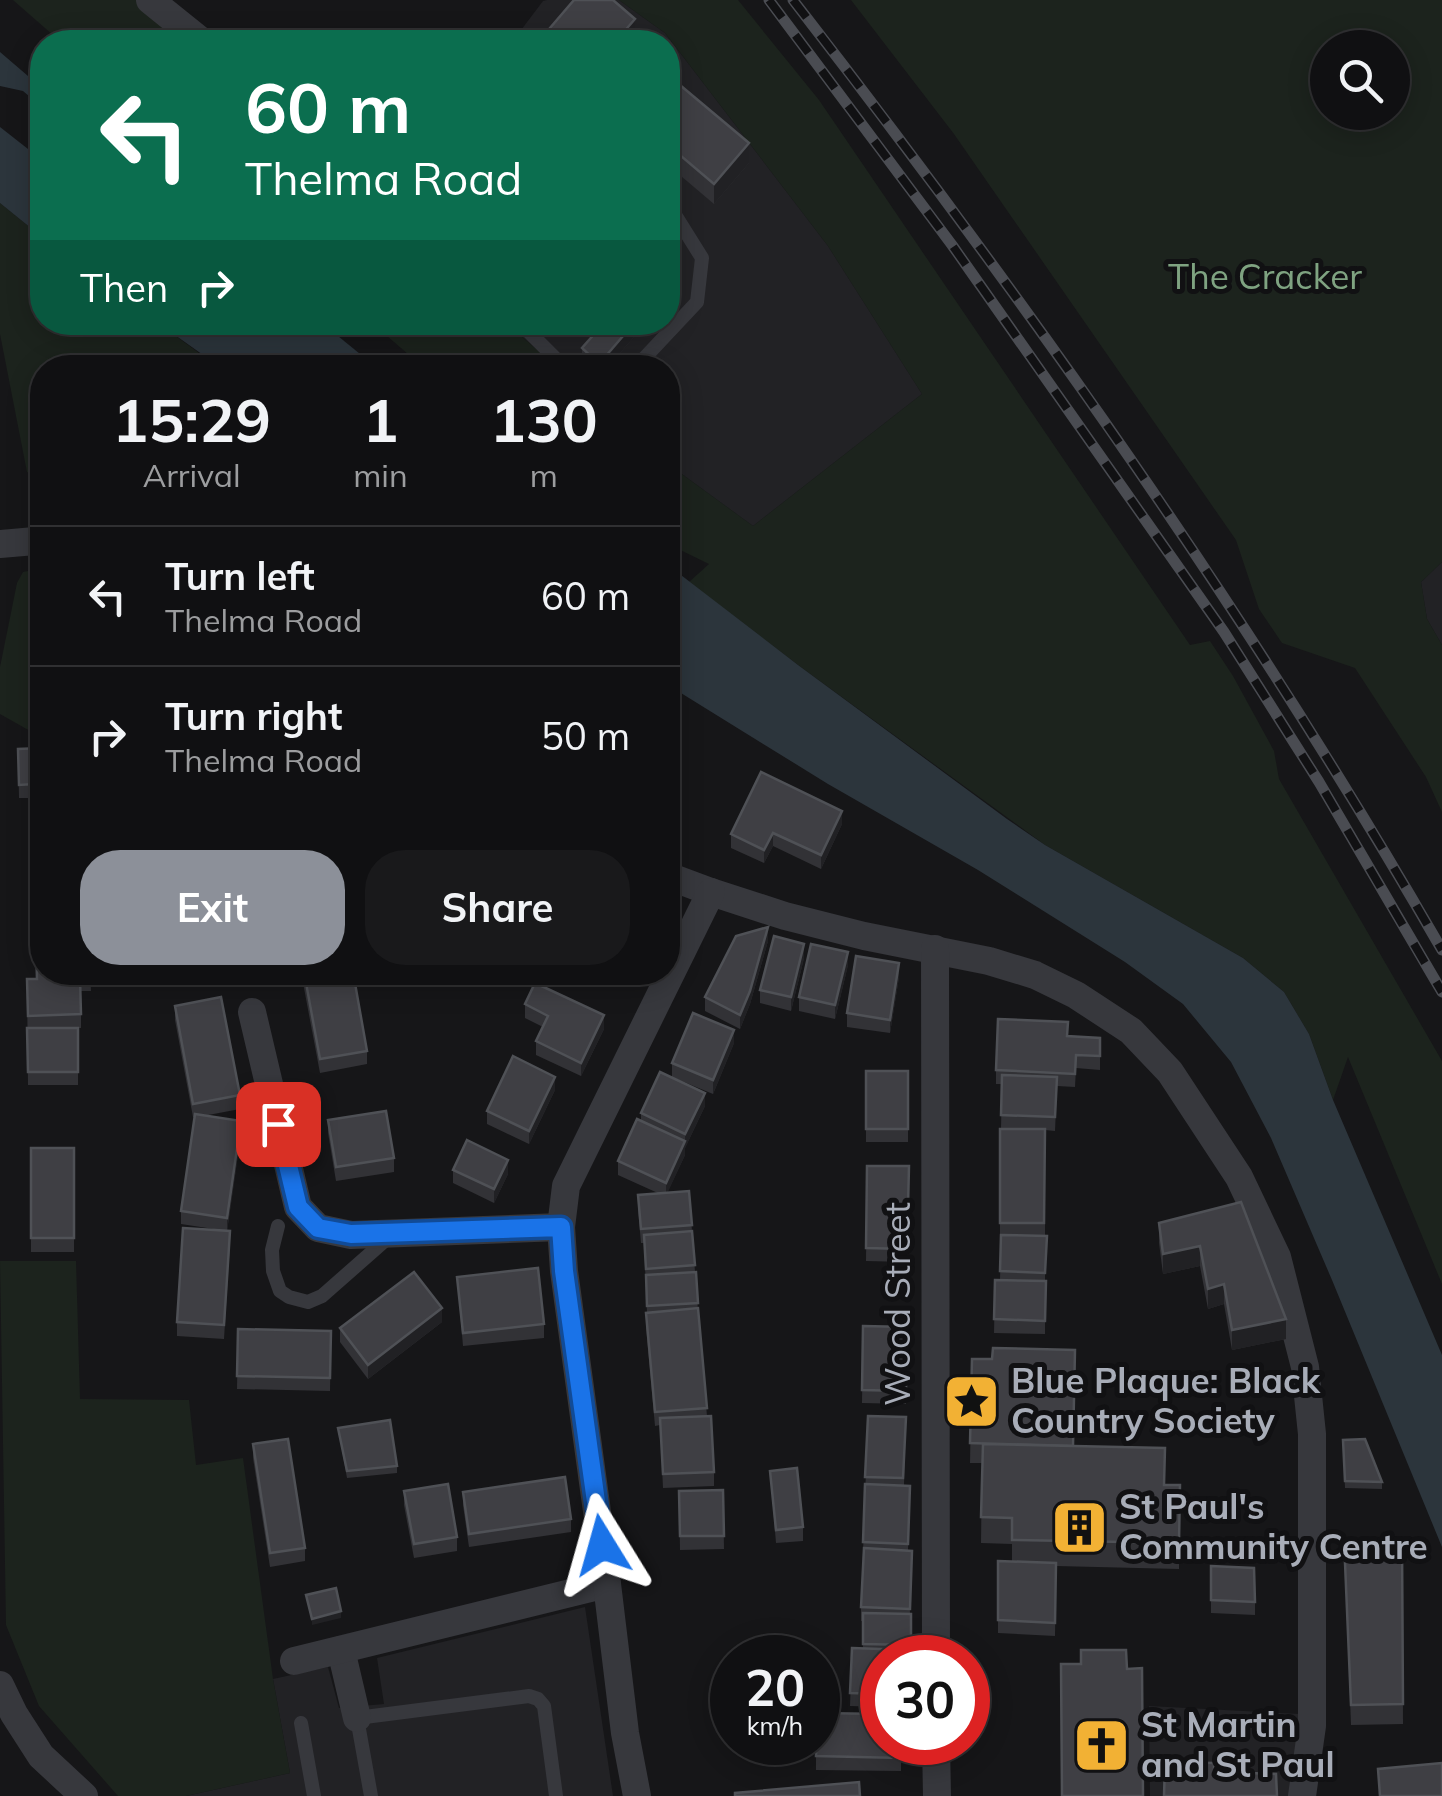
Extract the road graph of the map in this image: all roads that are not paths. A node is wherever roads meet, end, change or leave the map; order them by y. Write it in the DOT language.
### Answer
graph roads {
  1 [pos="150,0"];
  2 [pos="187,30"];
  3 [pos="680,223"];
  4 [pos="680,320"];
  5 [pos="532,335"];
  6 [pos="666,335"];
  7 [pos="552,355"];
  8 [pos="647,355"];
  9 [pos="30,541"];
  10 [pos="0,544"];
  11 [pos="680,880"];
  12 [pos="711,892"];
  13 [pos="934,950"];
  14 [pos="680,955"];
  15 [pos="665,985"];
  16 [pos="252,1012"];
  17 [pos="306,1115"];
  18 [pos="278,1124"];
  19 [pos="278,1226"];
  20 [pos="561,1227"];
  21 [pos="393,1233"];
  22 [pos="607,1584"];
  23 [pos="936,1635"];
  24 [pos="341,1650"];
  25 [pos="294,1661"];
  26 [pos="0,1686"];
  27 [pos="354,1708"];
  28 [pos="301,1723"];
  29 [pos="936,1765"];
  30 [pos="84,1796"];
  31 [pos="314,1796"];
  32 [pos="370,1796"];
  33 [pos="556,1796"];
  34 [pos="637,1796"];
  35 [pos="936,1796"];
  36 [pos="1302,1796"];
  1 -- 2 [label="street"];
  3 -- 4 [label="lane"];
  5 -- 7 [label="lane"];
  6 -- 8 [label="lane"];
  9 -- 10 [label="street"];
  11 -- 12 [label="street"];
  12 -- 13 [label="street"];
  12 -- 14 [label="street"];
  13 -- 23 [label="street, Wood Street"];
  13 -- 36 [label="street"];
  15 -- 20 [label="street"];
  16 -- 18 [label="street"];
  17 -- 18 [label="street"];
  18 -- 21 [label="street"];
  19 -- 21 [label="lane"];
  20 -- 21 [label="street"];
  20 -- 22 [label="street"];
  22 -- 24 [label="street"];
  22 -- 34 [label="street"];
  24 -- 25 [label="street"];
  24 -- 27 [label="street"];
  26 -- 30 [label="street"];
  27 -- 32 [label="lane"];
  27 -- 33 [label="lane"];
  28 -- 31 [label="lane"];
  29 -- 35 [label="street"];
}
